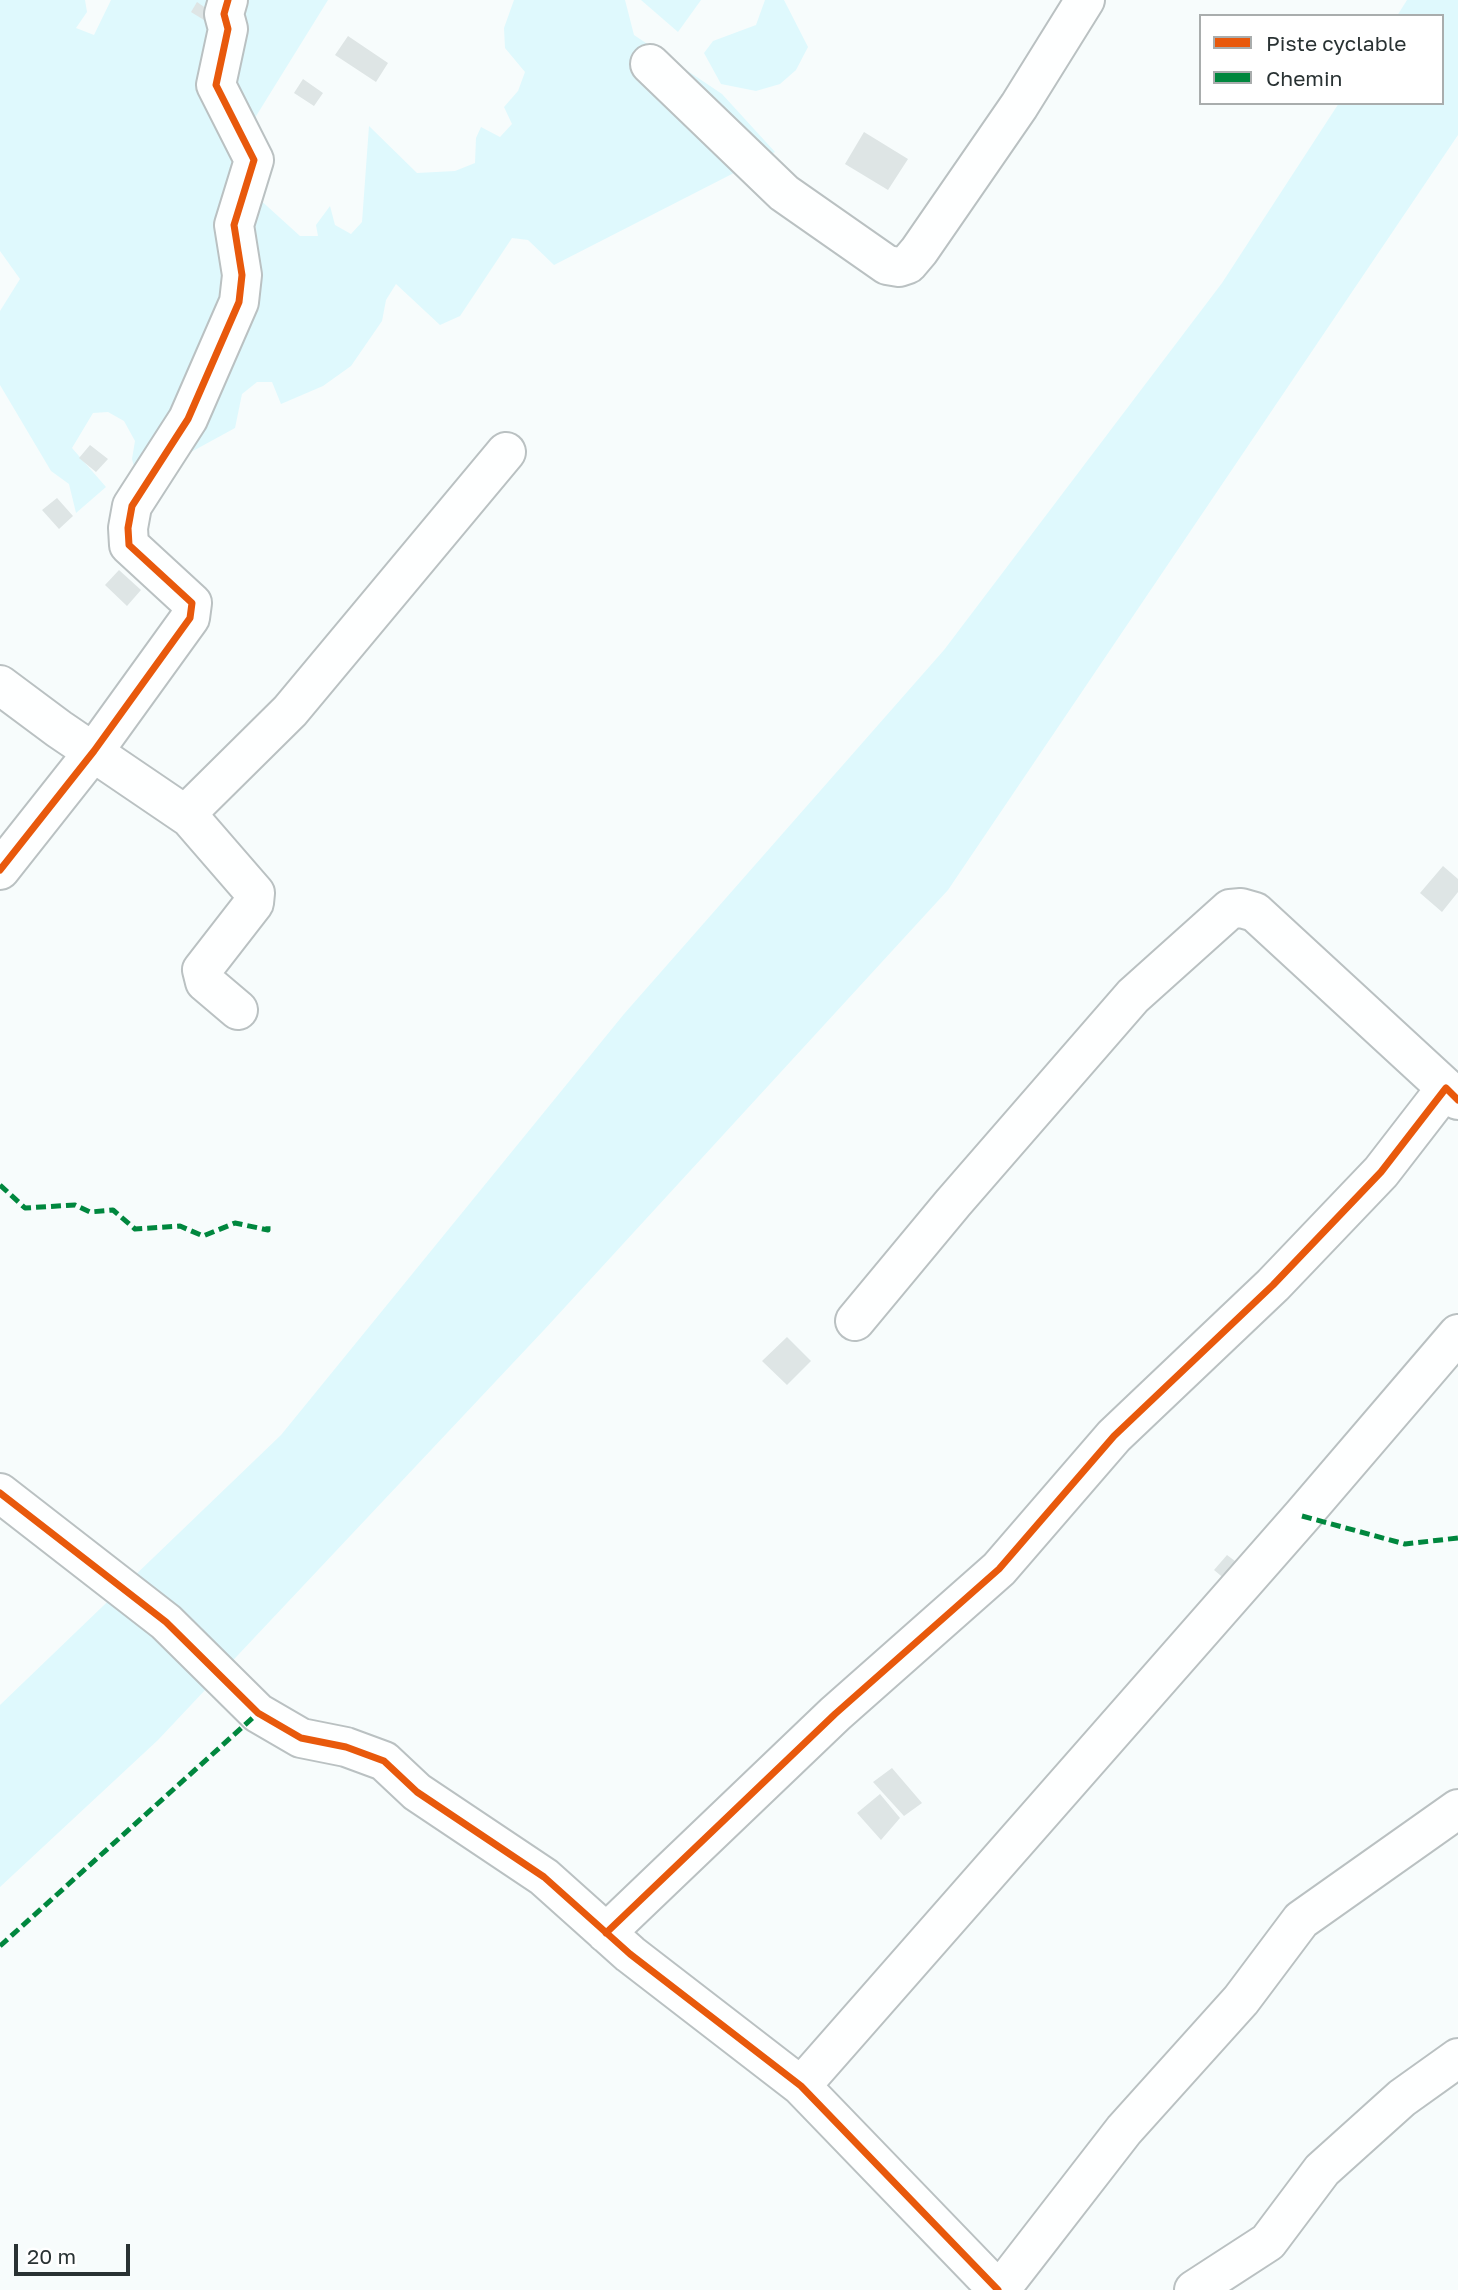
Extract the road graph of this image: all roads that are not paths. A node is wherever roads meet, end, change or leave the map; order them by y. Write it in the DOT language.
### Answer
graph roads {
  1 [pos="228,0"];
  2 [pos="1085,0"];
  3 [pos="650,64"];
  4 [pos="506,452"];
  5 [pos="0,685"];
  6 [pos="94,751"];
  7 [pos="190,818"];
  8 [pos="0,870"];
  9 [pos="238,1010"];
  10 [pos="1452,1094"];
  11 [pos="855,1321"];
  12 [pos="1458,1334"];
  13 [pos="0,1493"];
  14 [pos="1458,1808"];
  15 [pos="606,1933"];
  16 [pos="1458,2058"];
  17 [pos="801,2086"];
  18 [pos="999,2290"];
  19 [pos="1194,2290"];
  1 -- 6 [label="street"];
  2 -- 3 [label="street"];
  4 -- 7 [label="street"];
  5 -- 6 [label="street"];
  6 -- 7 [label="street"];
  6 -- 8 [label="street"];
  7 -- 9 [label="street"];
  10 -- 11 [label="street"];
  10 -- 15 [label="street"];
  12 -- 17 [label="street"];
  13 -- 15 [label="street"];
  14 -- 18 [label="street"];
  15 -- 17 [label="street"];
  16 -- 19 [label="street"];
  17 -- 18 [label="street"];
}
